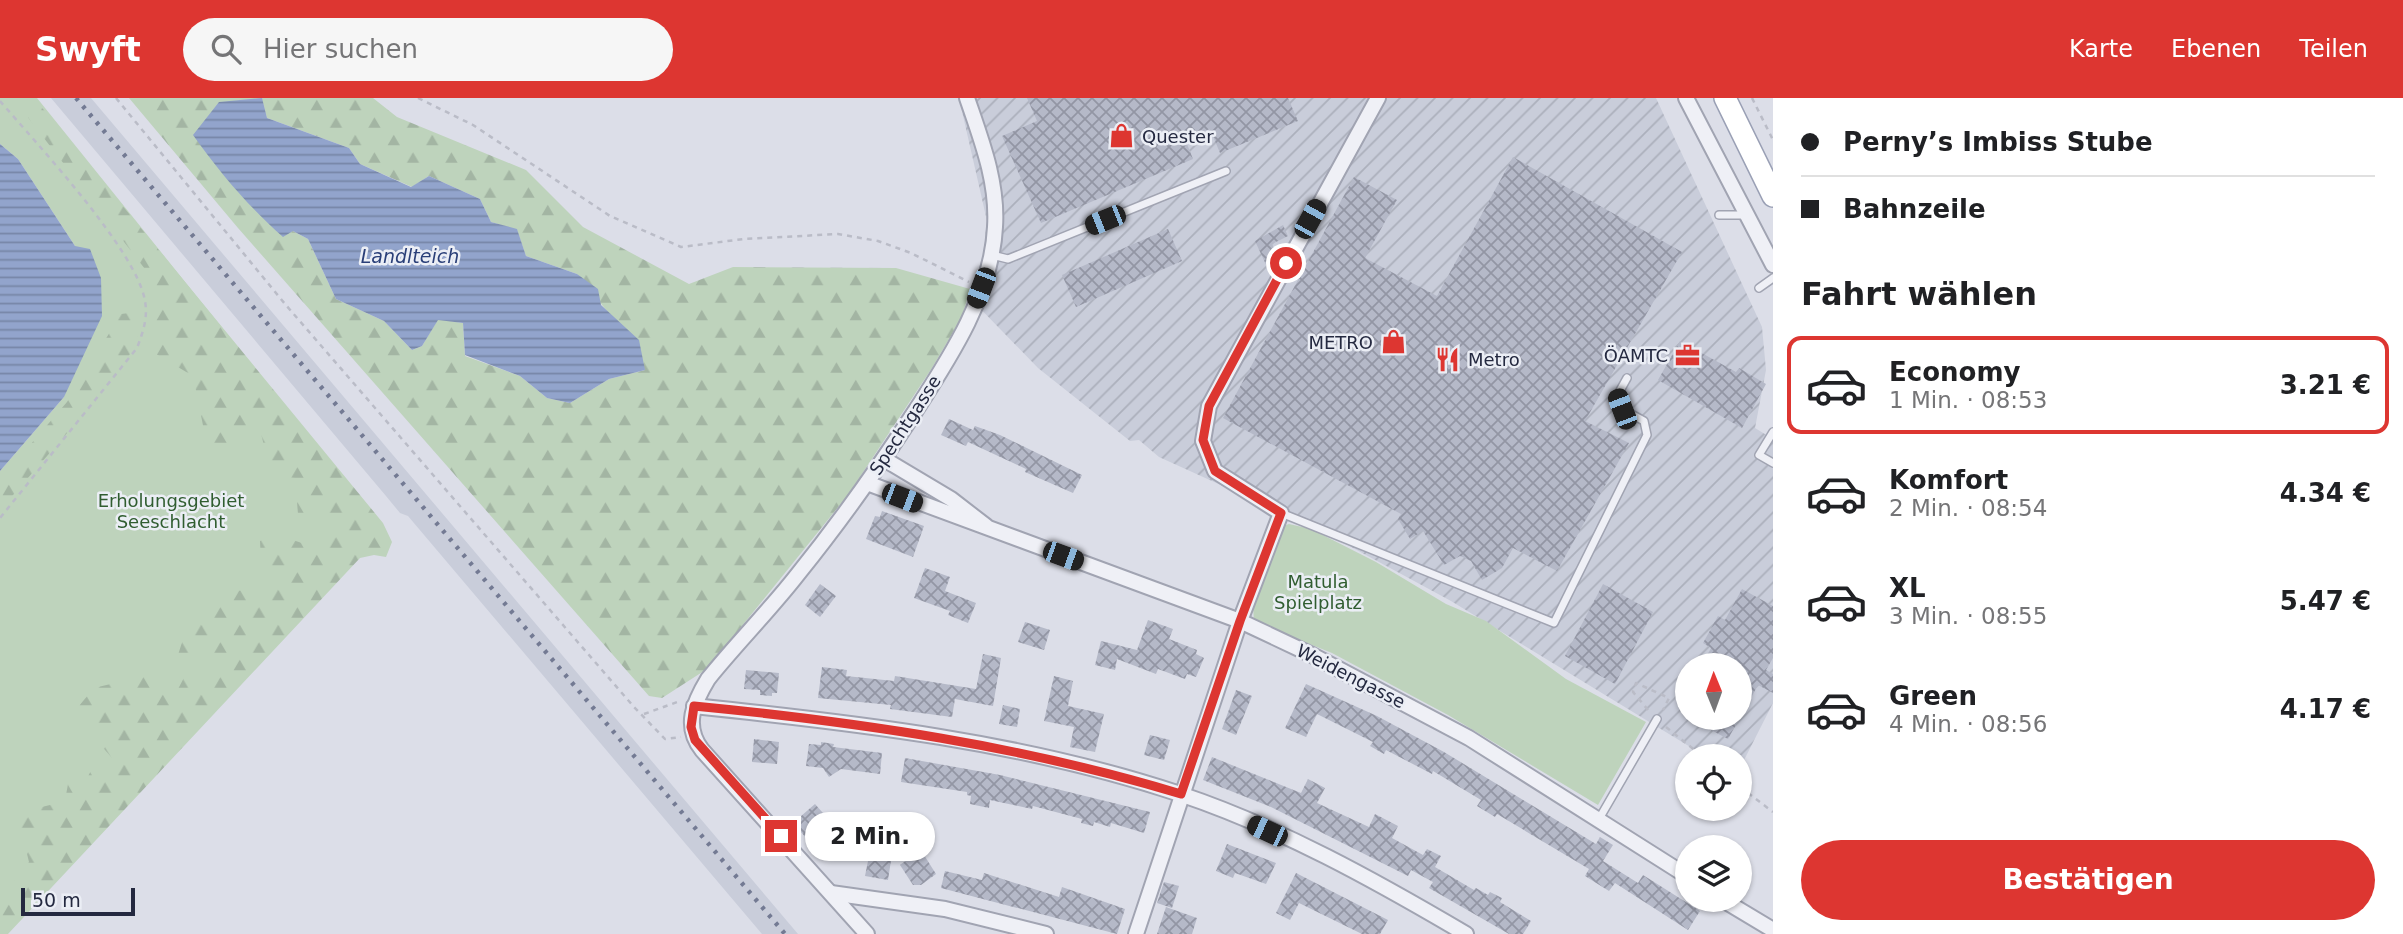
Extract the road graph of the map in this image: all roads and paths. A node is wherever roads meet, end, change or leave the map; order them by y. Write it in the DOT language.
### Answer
graph roads {
  1 [pos="117,98"];
  2 [pos="418,98"];
  3 [pos="967,98"];
  4 [pos="1378,98"];
  5 [pos="1686,98"];
  6 [pos="1725,98"];
  7 [pos="1752,98"];
  8 [pos="0,101"];
  9 [pos="1773,140"];
  10 [pos="1226,172"];
  11 [pos="1773,196"];
  12 [pos="1719,215"];
  13 [pos="1746,215"];
  14 [pos="991,255"];
  15 [pos="1773,265"];
  16 [pos="1773,278"];
  17 [pos="981,288"];
  18 [pos="1759,288"];
  19 [pos="1627,377"];
  20 [pos="1773,432"];
  21 [pos="884,459"];
  22 [pos="1773,463"];
  23 [pos="867,483"];
  24 [pos="1281,513"];
  25 [pos="0,518"];
  26 [pos="989,529"];
  27 [pos="1240,621"];
  28 [pos="691,701"];
  29 [pos="1665,706"];
  30 [pos="643,714"];
  31 [pos="1657,719"];
  32 [pos="692,736"];
  33 [pos="1687,744"];
  34 [pos="1181,794"];
  35 [pos="1752,796"];
  36 [pos="1773,812"];
  37 [pos="1599,819"];
  38 [pos="1675,868"];
  39 [pos="831,893"];
  40 [pos="1743,912"];
  41 [pos="1773,930"];
  42 [pos="867,934"];
  43 [pos="1046,934"];
  44 [pos="1136,934"];
  45 [pos="1466,934"];
  1 -- 30 [label="path"];
  2 -- 17 [label="path"];
  3 -- 14 [label="street, Spechtgasse"];
  4 -- 24 [label="street"];
  5 -- 13 [label="street"];
  6 -- 11 [label="main road"];
  7 -- 9 [label="path"];
  8 -- 25 [label="path"];
  10 -- 14 [label="lane"];
  12 -- 13 [label="lane"];
  13 -- 15 [label="street"];
  14 -- 17 [label="street, Spechtgasse"];
  16 -- 18 [label="lane"];
  17 -- 21 [label="street, Spechtgasse"];
  19 -- 24 [label="lane"];
  20 -- 22 [label="lane"];
  21 -- 23 [label="street, Spechtgasse"];
  21 -- 26 [label="street, Weidengasse"];
  23 -- 26 [label="street, Weidengasse"];
  23 -- 28 [label="street, Spechtgasse"];
  24 -- 27 [label="street"];
  26 -- 27 [label="street, Weidengasse"];
  27 -- 34 [label="street"];
  27 -- 37 [label="street, Weidengasse"];
  28 -- 30 [label="path"];
  28 -- 32 [label="street"];
  28 -- 34 [label="street"];
  29 -- 31 [label="path"];
  30 -- 32 [label="path"];
  31 -- 33 [label="path"];
  31 -- 37 [label="lane"];
  32 -- 39 [label="street"];
  34 -- 44 [label="street"];
  34 -- 45 [label="street"];
  35 -- 36 [label="path"];
  37 -- 38 [label="street, Weidengasse"];
  39 -- 42 [label="street"];
  39 -- 43 [label="street"];
  40 -- 41 [label="street"];
}
